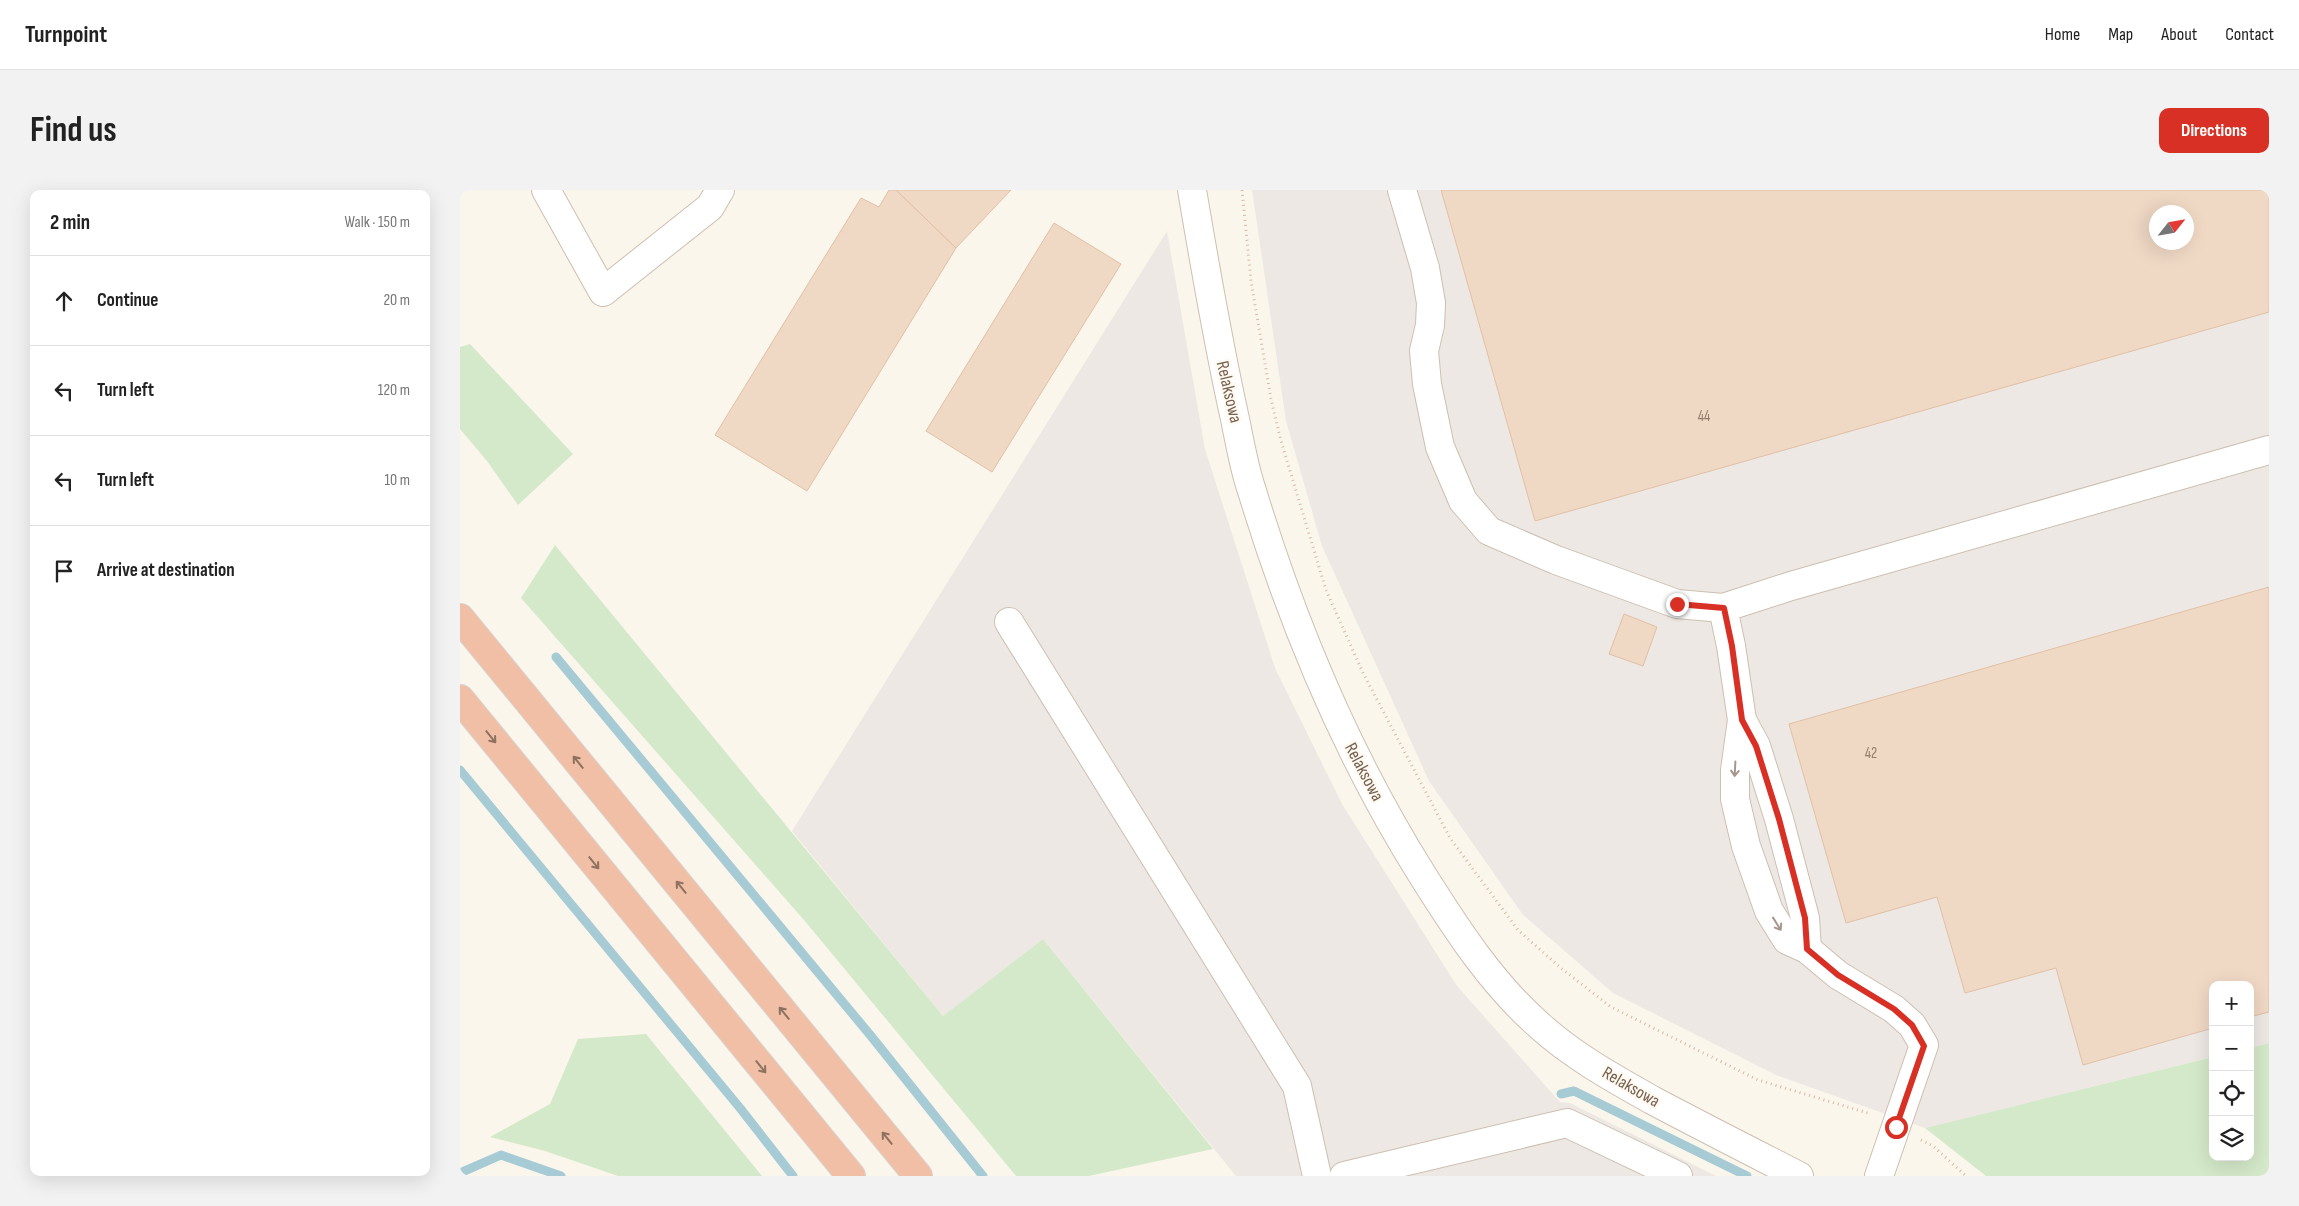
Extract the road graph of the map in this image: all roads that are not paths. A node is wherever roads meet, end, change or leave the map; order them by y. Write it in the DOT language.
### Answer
graph roads {
  1 [pos="546,190"];
  2 [pos="720,190"];
  3 [pos="1192,190"];
  4 [pos="1402,190"];
  5 [pos="2269,450"];
  6 [pos="1724,608"];
  7 [pos="460,618"];
  8 [pos="1009,622"];
  9 [pos="460,700"];
  10 [pos="1742,720"];
  11 [pos="1807,949"];
  12 [pos="850,1176"];
  13 [pos="918,1176"];
  14 [pos="1317,1176"];
  15 [pos="1344,1176"];
  16 [pos="1678,1176"];
  17 [pos="1799,1176"];
  18 [pos="1879,1176"];
  1 -- 2 [label="street"];
  3 -- 17 [label="street, Relaksowa"];
  4 -- 6 [label="street"];
  5 -- 6 [label="street"];
  6 -- 10 [label="street"];
  13 -- 7 [label="highway, one-way"];
  8 -- 14 [label="street"];
  9 -- 12 [label="highway, one-way"];
  10 -- 11 [label="street"];
  10 -- 11 [label="street, one-way"];
  11 -- 18 [label="street"];
  15 -- 16 [label="street"];
}
